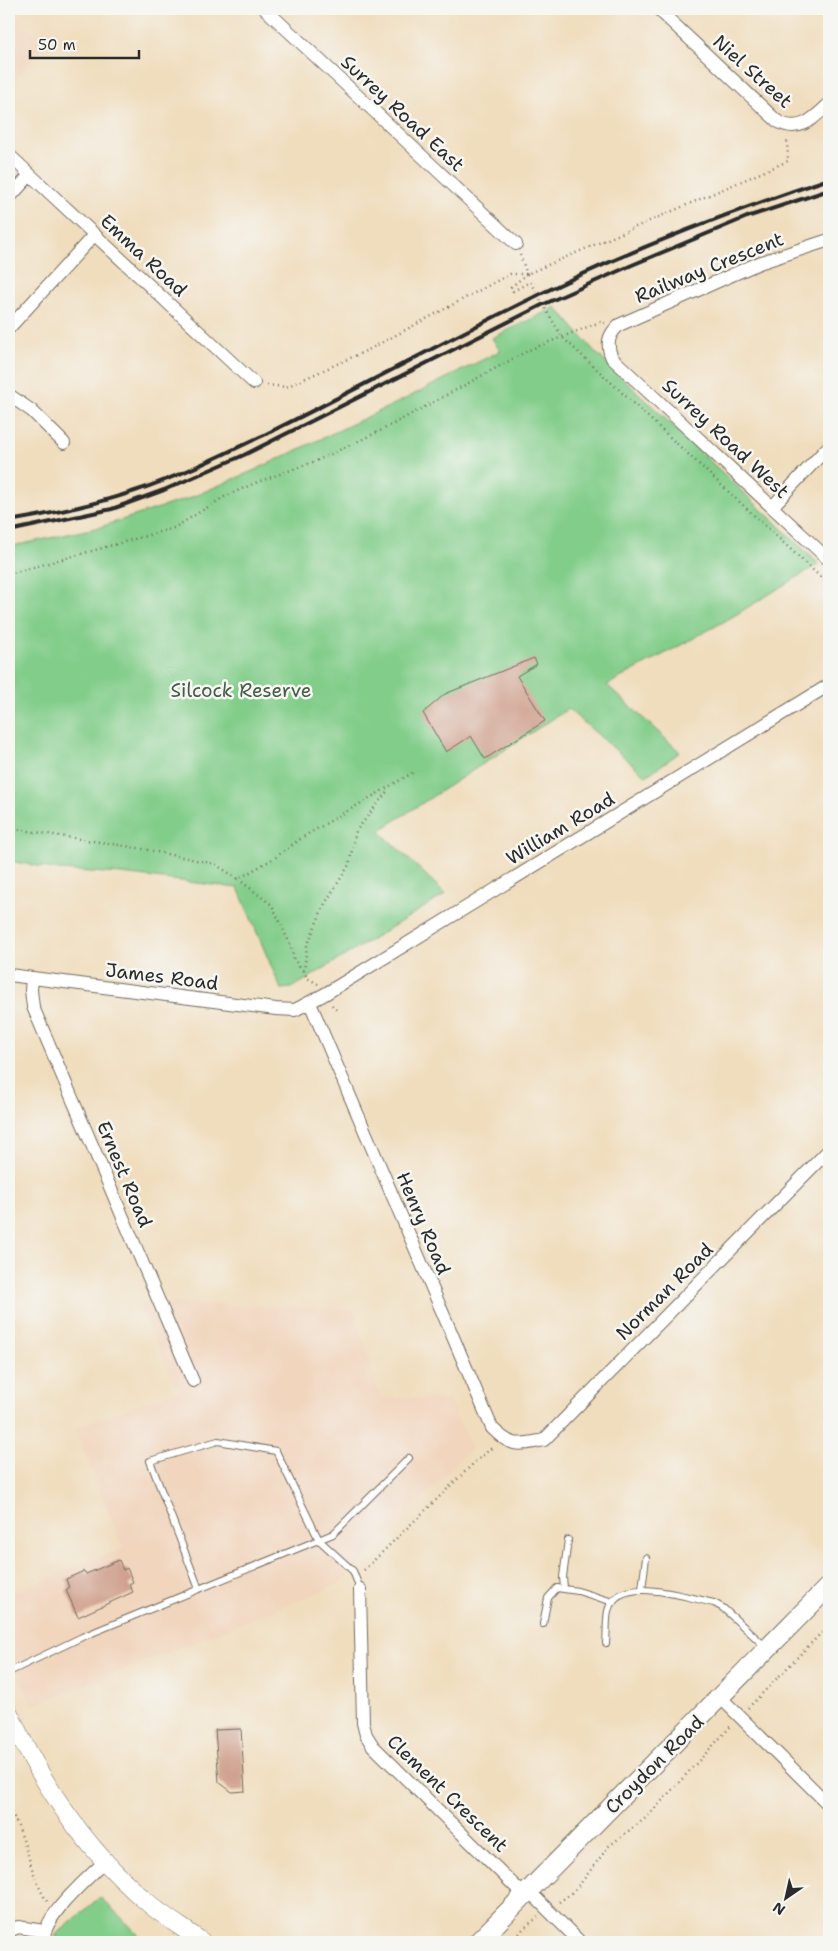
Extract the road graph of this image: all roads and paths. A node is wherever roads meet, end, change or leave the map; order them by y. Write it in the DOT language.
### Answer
graph roads {
  1 [pos="265,9"];
  2 [pos="658,9"];
  3 [pos="829,104"];
  4 [pos="786,126"];
  5 [pos="9,155"];
  6 [pos="30,175"];
  7 [pos="9,198"];
  8 [pos="94,235"];
  9 [pos="829,240"];
  10 [pos="516,244"];
  11 [pos="527,274"];
  12 [pos="619,325"];
  13 [pos="9,328"];
  14 [pos="562,337"];
  15 [pos="609,338"];
  16 [pos="254,383"];
  17 [pos="9,395"];
  18 [pos="64,443"];
  19 [pos="829,446"];
  20 [pos="772,507"];
  21 [pos="829,560"];
  22 [pos="9,574"];
  23 [pos="829,585"];
  24 [pos="829,685"];
  25 [pos="414,772"];
  26 [pos="390,787"];
  27 [pos="9,828"];
  28 [pos="238,879"];
  29 [pos="304,971"];
  30 [pos="9,975"];
  31 [pos="32,978"];
  32 [pos="325,994"];
  33 [pos="310,1003"];
  34 [pos="336,1010"];
  35 [pos="829,1150"];
  36 [pos="193,1381"];
  37 [pos="503,1438"];
  38 [pos="519,1445"];
  39 [pos="409,1458"];
  40 [pos="319,1540"];
  41 [pos="568,1540"];
  42 [pos="646,1558"];
  43 [pos="829,1586"];
  44 [pos="564,1588"];
  45 [pos="200,1589"];
  46 [pos="360,1589"];
  47 [pos="642,1589"];
  48 [pos="613,1602"];
  49 [pos="543,1624"];
  50 [pos="829,1625"];
  51 [pos="606,1643"];
  52 [pos="768,1649"];
  53 [pos="9,1672"];
  54 [pos="720,1697"];
  55 [pos="9,1714"];
  56 [pos="740,1717"];
  57 [pos="829,1804"];
  58 [pos="9,1808"];
  59 [pos="105,1861"];
  60 [pos="526,1893"];
  61 [pos="547,1910"];
  62 [pos="54,1912"];
  63 [pos="9,1931"];
  64 [pos="44,1936"];
  65 [pos="202,1942"];
  66 [pos="478,1942"];
  67 [pos="513,1942"];
  68 [pos="580,1942"];
  1 -- 10 [label="street, Surrey Road East"];
  2 -- 4 [label="street, Niel Street"];
  3 -- 4 [label="street, Niel Street"];
  4 -- 11 [label="path"];
  5 -- 6 [label="street, Emma Road"];
  6 -- 7 [label="street"];
  6 -- 8 [label="street, Emma Road"];
  8 -- 13 [label="street"];
  8 -- 16 [label="street, Emma Road"];
  9 -- 12 [label="street, Railway Crescent"];
  10 -- 11 [label="path"];
  11 -- 14 [label="path"];
  11 -- 16 [label="path"];
  12 -- 14 [label="path"];
  12 -- 15 [label="street, Railway Crescent"];
  14 -- 22 [label="path"];
  14 -- 23 [label="path"];
  15 -- 20 [label="street, Surrey Road West"];
  17 -- 18 [label="street"];
  19 -- 20 [label="street"];
  20 -- 21 [label="street, Surrey Road West"];
  24 -- 32 [label="street, William Road"];
  25 -- 26 [label="path"];
  26 -- 28 [label="path"];
  26 -- 29 [label="path"];
  27 -- 28 [label="path"];
  28 -- 29 [label="path"];
  29 -- 32 [label="path"];
  30 -- 31 [label="street, James Road"];
  31 -- 33 [label="street, James Road"];
  31 -- 36 [label="street, Ernest Road"];
  32 -- 33 [label="street, William Road"];
  32 -- 34 [label="path"];
  33 -- 37 [label="street, Henry Road"];
  35 -- 38 [label="street, Norman Road"];
  37 -- 38 [label="street, Henry Road"];
  37 -- 46 [label="path"];
  39 -- 40 [label="lane"];
  40 -- 45 [label="lane"];
  40 -- 45 [label="lane"];
  40 -- 46 [label="lane"];
  41 -- 44 [label="lane"];
  42 -- 47 [label="lane"];
  43 -- 52 [label="main road, Croydon Road"];
  44 -- 48 [label="lane"];
  44 -- 49 [label="lane"];
  45 -- 53 [label="lane"];
  46 -- 60 [label="street, Clement Crescent"];
  47 -- 48 [label="lane"];
  47 -- 52 [label="lane"];
  48 -- 51 [label="lane"];
  50 -- 56 [label="path"];
  52 -- 54 [label="main road, Croydon Road"];
  54 -- 56 [label="street"];
  54 -- 60 [label="main road, Croydon Road"];
  55 -- 59 [label="main road"];
  56 -- 57 [label="street"];
  56 -- 61 [label="path"];
  58 -- 62 [label="path"];
  59 -- 62 [label="street"];
  59 -- 65 [label="main road"];
  60 -- 61 [label="street, Clement Crescent"];
  60 -- 66 [label="main road, Croydon Road"];
  61 -- 67 [label="path"];
  61 -- 68 [label="street, Clement Crescent"];
  62 -- 64 [label="street"];
  63 -- 64 [label="street"];
}
